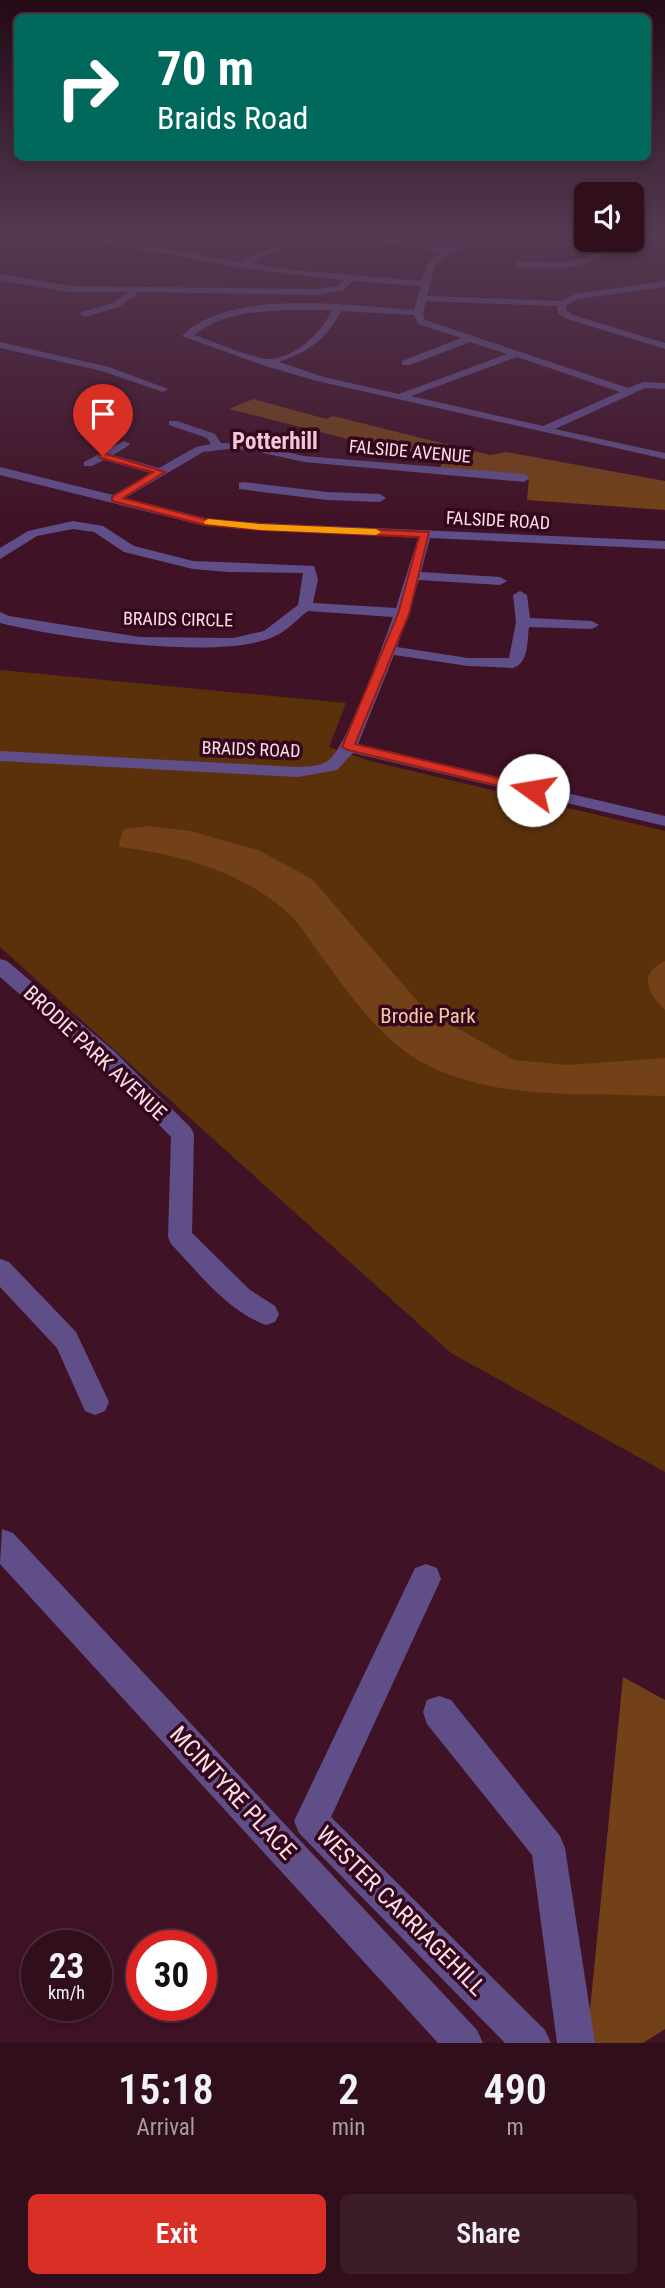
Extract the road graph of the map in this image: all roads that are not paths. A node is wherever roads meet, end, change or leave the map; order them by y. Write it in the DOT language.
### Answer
graph roads {
  1 [pos="192,328"];
  2 [pos="327,328"];
  3 [pos="435,328"];
  4 [pos="608,328"];
  5 [pos="468,339"];
  6 [pos="0,345"];
  7 [pos="665,345"];
  8 [pos="516,354"];
  9 [pos="266,363"];
  10 [pos="405,363"];
  11 [pos="665,386"];
  12 [pos="163,389"];
  13 [pos="628,391"];
  14 [pos="397,398"];
  15 [pos="173,423"];
  16 [pos="544,430"];
  17 [pos="124,444"];
  18 [pos="218,447"];
  19 [pos="103,456"];
  20 [pos="665,456"];
  21 [pos="88,464"];
  22 [pos="0,471"];
  23 [pos="160,472"];
  24 [pos="524,478"];
  25 [pos="243,486"];
  26 [pos="380,498"];
  27 [pos="115,499"];
  28 [pos="324,513"];
  29 [pos="425,534"];
  30 [pos="665,545"];
  31 [pos="0,555"];
  32 [pos="415,576"];
  33 [pos="500,581"];
  34 [pos="520,595"];
  35 [pos="305,607"];
  36 [pos="403,614"];
  37 [pos="0,616"];
  38 [pos="523,622"];
  39 [pos="592,625"];
  40 [pos="390,650"];
  41 [pos="348,747"];
  42 [pos="0,756"];
  43 [pos="665,821"];
  44 [pos="0,966"];
  45 [pos="0,1270"];
  46 [pos="267,1314"];
  47 [pos="95,1402"];
  48 [pos="1,1545"];
  49 [pos="426,1579"];
  50 [pos="439,1712"];
  51 [pos="464,2043"];
  52 [pos="532,2043"];
  53 [pos="576,2043"];
  1 -- 9 [label="street"];
  2 -- 9 [label="street"];
  3 -- 5 [label="street"];
  4 -- 7 [label="street"];
  5 -- 8 [label="street"];
  5 -- 10 [label="street"];
  6 -- 12 [label="street"];
  8 -- 13 [label="street"];
  8 -- 14 [label="street"];
  9 -- 14 [label="street"];
  11 -- 13 [label="street"];
  13 -- 16 [label="street"];
  14 -- 16 [label="street"];
  15 -- 18 [label="street"];
  16 -- 20 [label="street"];
  17 -- 19 [label="street"];
  18 -- 23 [label="street, FALSIDE AVENUE"];
  18 -- 24 [label="street, FALSIDE AVENUE"];
  19 -- 21 [label="street"];
  19 -- 23 [label="street"];
  22 -- 27 [label="street, FALSIDE ROAD"];
  23 -- 27 [label="street, FALSIDE AVENUE"];
  25 -- 28 [label="street"];
  26 -- 28 [label="street"];
  27 -- 28 [label="street, FALSIDE ROAD"];
  28 -- 29 [label="street, FALSIDE ROAD"];
  29 -- 30 [label="street, FALSIDE ROAD"];
  29 -- 32 [label="street, BRAIDS ROAD"];
  31 -- 35 [label="street"];
  32 -- 33 [label="street"];
  32 -- 36 [label="street, BRAIDS ROAD"];
  34 -- 38 [label="street"];
  35 -- 36 [label="street"];
  35 -- 37 [label="street, BRAIDS CIRCLE"];
  36 -- 40 [label="street, BRAIDS ROAD"];
  38 -- 39 [label="street"];
  38 -- 40 [label="street"];
  40 -- 41 [label="street, BRAIDS ROAD"];
  41 -- 42 [label="street, BRAIDS ROAD"];
  41 -- 43 [label="street"];
  44 -- 46 [label="street, BRODIE PARK AVENUE"];
  45 -- 47 [label="street"];
  48 -- 51 [label="street, MCINTYRE PLACE"];
  49 -- 52 [label="street, WESTER CARRIAGEHILL"];
  50 -- 53 [label="street"];
}
